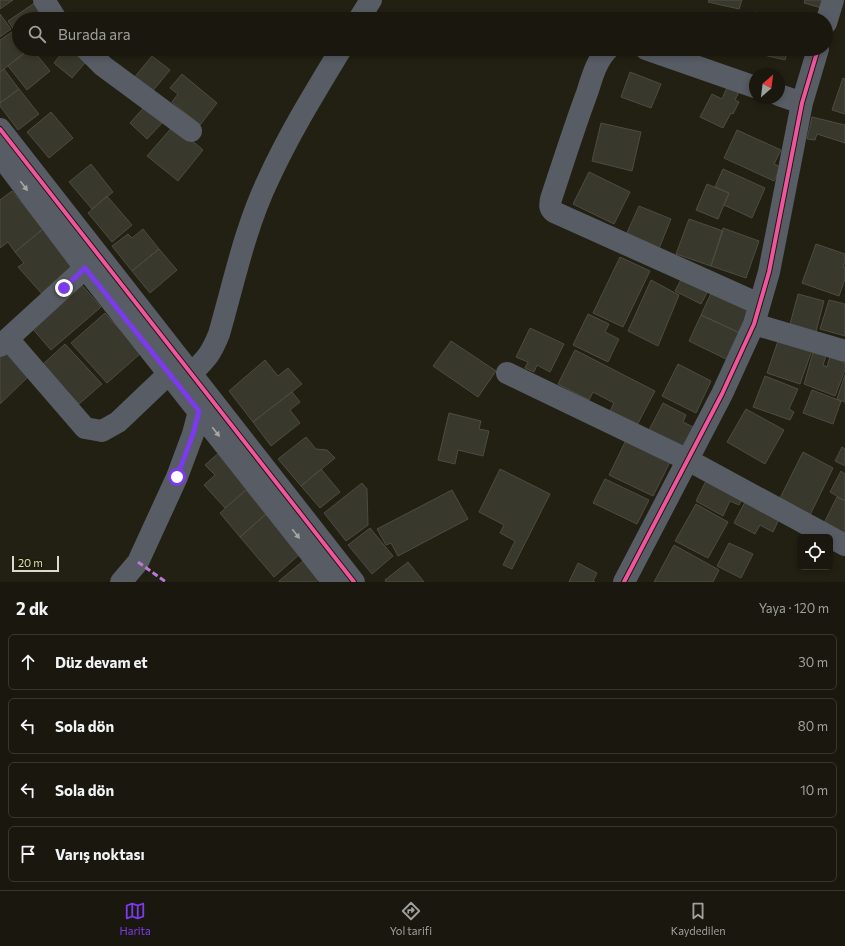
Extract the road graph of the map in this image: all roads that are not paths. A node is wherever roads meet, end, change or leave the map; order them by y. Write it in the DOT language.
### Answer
graph roads {
  1 [pos="44,0"];
  2 [pos="371,0"];
  3 [pos="833,0"];
  4 [pos="52,12"];
  5 [pos="363,12"];
  6 [pos="829,12"];
  7 [pos="93,56"];
  8 [pos="337,56"];
  9 [pos="602,56"];
  10 [pos="666,56"];
  11 [pos="816,56"];
  12 [pos="749,85"];
  13 [pos="785,97"];
  14 [pos="802,103"];
  15 [pos="0,129"];
  16 [pos="191,131"];
  17 [pos="0,155"];
  18 [pos="85,268"];
  19 [pos="757,314"];
  20 [pos="4,343"];
  21 [pos="845,351"];
  22 [pos="507,373"];
  23 [pos="189,384"];
  24 [pos="688,460"];
  25 [pos="845,545"];
  26 [pos="121,582"];
  27 [pos="333,582"];
  28 [pos="354,582"];
  29 [pos="624,582"];
  1 -- 4 [label="street"];
  2 -- 5 [label="street"];
  3 -- 6 [label="street"];
  7 -- 16 [label="street"];
  8 -- 23 [label="street"];
  9 -- 19 [label="street"];
  10 -- 12 [label="street"];
  11 -- 14 [label="street"];
  13 -- 14 [label="street"];
  14 -- 19 [label="street"];
  15 -- 23 [label="street"];
  17 -- 18 [label="street, one-way"];
  18 -- 20 [label="street"];
  18 -- 23 [label="street"];
  19 -- 21 [label="street"];
  19 -- 24 [label="street"];
  20 -- 23 [label="street"];
  22 -- 24 [label="street"];
  23 -- 26 [label="street"];
  23 -- 27 [label="street, one-way"];
  23 -- 28 [label="street"];
  24 -- 25 [label="street"];
  24 -- 29 [label="street"];
}
